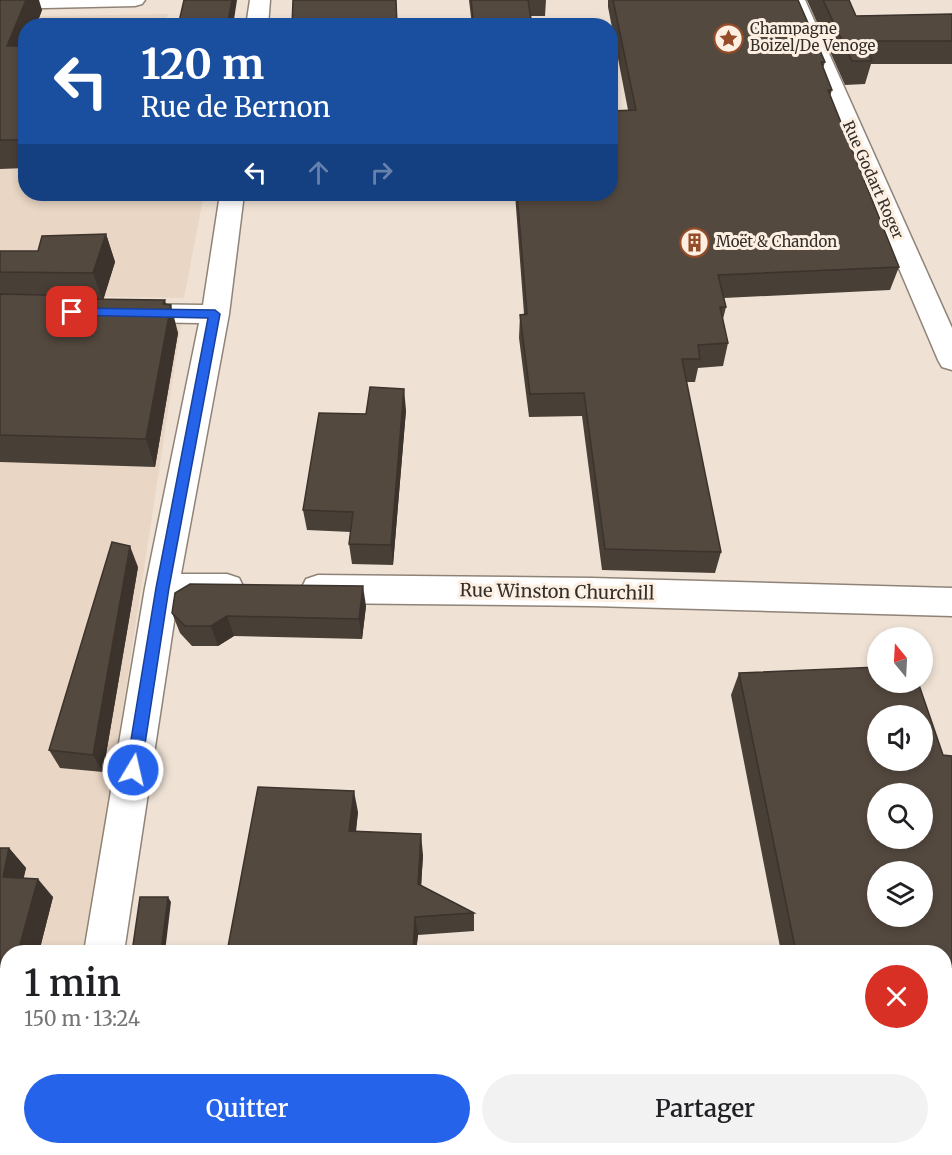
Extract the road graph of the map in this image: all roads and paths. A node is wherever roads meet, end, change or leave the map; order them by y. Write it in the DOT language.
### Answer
graph roads {
  1 [pos="135,0"];
  2 [pos="260,0"];
  3 [pos="795,0"];
  4 [pos="0,3"];
  5 [pos="258,18"];
  6 [pos="231,201"];
  7 [pos="107,312"];
  8 [pos="215,314"];
  9 [pos="952,360"];
  10 [pos="162,588"];
  11 [pos="258,588"];
  12 [pos="294,589"];
  13 [pos="952,602"];
  14 [pos="105,945"];
  1 -- 4 [label="street"];
  2 -- 5 [label="street"];
  3 -- 9 [label="street, Rue Godart Roger"];
  6 -- 8 [label="street"];
  7 -- 8 [label="street"];
  8 -- 10 [label="street"];
  10 -- 11 [label="street"];
  10 -- 14 [label="street"];
  12 -- 13 [label="street, Rue Winston Churchill"];
}
